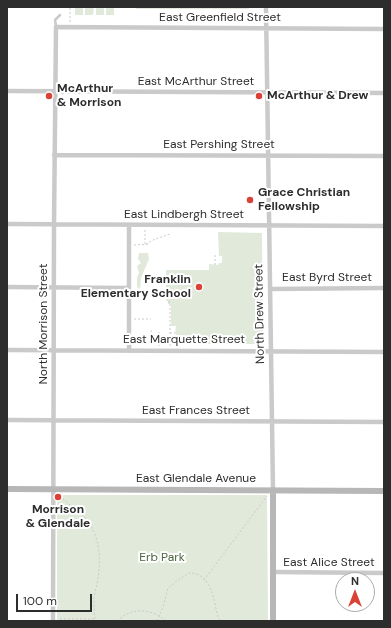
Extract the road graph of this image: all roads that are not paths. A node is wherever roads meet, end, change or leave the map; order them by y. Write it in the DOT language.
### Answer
graph roads {
  1 [pos="266,7"];
  2 [pos="60,15"];
  3 [pos="56,27"];
  4 [pos="267,29"];
  5 [pos="384,29"];
  6 [pos="7,91"];
  7 [pos="55,91"];
  8 [pos="268,92"];
  9 [pos="384,93"];
  10 [pos="54,155"];
  11 [pos="269,156"];
  12 [pos="384,156"];
  13 [pos="7,224"];
  14 [pos="54,225"];
  15 [pos="129,225"];
  16 [pos="270,225"];
  17 [pos="384,226"];
  18 [pos="7,287"];
  19 [pos="54,287"];
  20 [pos="129,288"];
  21 [pos="271,288"];
  22 [pos="384,288"];
  23 [pos="7,350"];
  24 [pos="54,350"];
  25 [pos="129,350"];
  26 [pos="272,351"];
  27 [pos="384,352"];
  28 [pos="7,420"];
  29 [pos="54,420"];
  30 [pos="272,421"];
  31 [pos="384,422"];
  32 [pos="7,489"];
  33 [pos="53,489"];
  34 [pos="273,490"];
  35 [pos="384,491"];
  36 [pos="274,572"];
  37 [pos="384,573"];
  38 [pos="53,621"];
  39 [pos="273,621"];
  1 -- 4 [label="street, North Drew Street"];
  2 -- 3 [label="lane"];
  3 -- 4 [label="street, East Greenfield Street"];
  3 -- 7 [label="street, North Morrison Street"];
  4 -- 5 [label="street, East Greenfield Street"];
  4 -- 8 [label="street, North Drew Street"];
  6 -- 7 [label="street, East McArthur Street"];
  7 -- 8 [label="street, East McArthur Street"];
  7 -- 10 [label="street, North Morrison Street"];
  8 -- 9 [label="street, East McArthur Street"];
  8 -- 11 [label="street, North Drew Street"];
  10 -- 11 [label="street, East Pershing Street"];
  10 -- 14 [label="street, North Morrison Street"];
  11 -- 12 [label="street, East Pershing Street"];
  11 -- 16 [label="street, North Drew Street"];
  13 -- 14 [label="street, East Lindbergh Street"];
  14 -- 15 [label="street, East Lindbergh Street"];
  14 -- 19 [label="street, North Morrison Street"];
  15 -- 16 [label="street, East Lindbergh Street"];
  15 -- 20 [label="street"];
  16 -- 17 [label="street, East Lindbergh Street"];
  16 -- 21 [label="street, North Drew Street"];
  18 -- 19 [label="street"];
  19 -- 20 [label="street"];
  19 -- 24 [label="street, North Morrison Street"];
  20 -- 25 [label="street"];
  21 -- 22 [label="street, East Byrd Street"];
  21 -- 26 [label="street, North Drew Street"];
  23 -- 24 [label="street, East Marquette Street"];
  24 -- 25 [label="street, East Marquette Street"];
  24 -- 29 [label="street, North Morrison Street"];
  25 -- 26 [label="street, East Marquette Street"];
  26 -- 27 [label="street, East Marquette Street"];
  26 -- 30 [label="street, North Drew Street"];
  28 -- 29 [label="street, East Frances Street"];
  29 -- 30 [label="street, East Frances Street"];
  29 -- 33 [label="street, North Morrison Street"];
  30 -- 31 [label="street, East Frances Street"];
  30 -- 34 [label="street, North Drew Street"];
  32 -- 33 [label="street, East Glendale Avenue"];
  33 -- 34 [label="street, East Glendale Avenue"];
  33 -- 38 [label="street, North Morrison Street"];
  34 -- 35 [label="street, East Glendale Avenue"];
  34 -- 36 [label="street, North Drew Street"];
  36 -- 37 [label="street, East Alice Street"];
  36 -- 39 [label="street, North Drew Street"];
}
